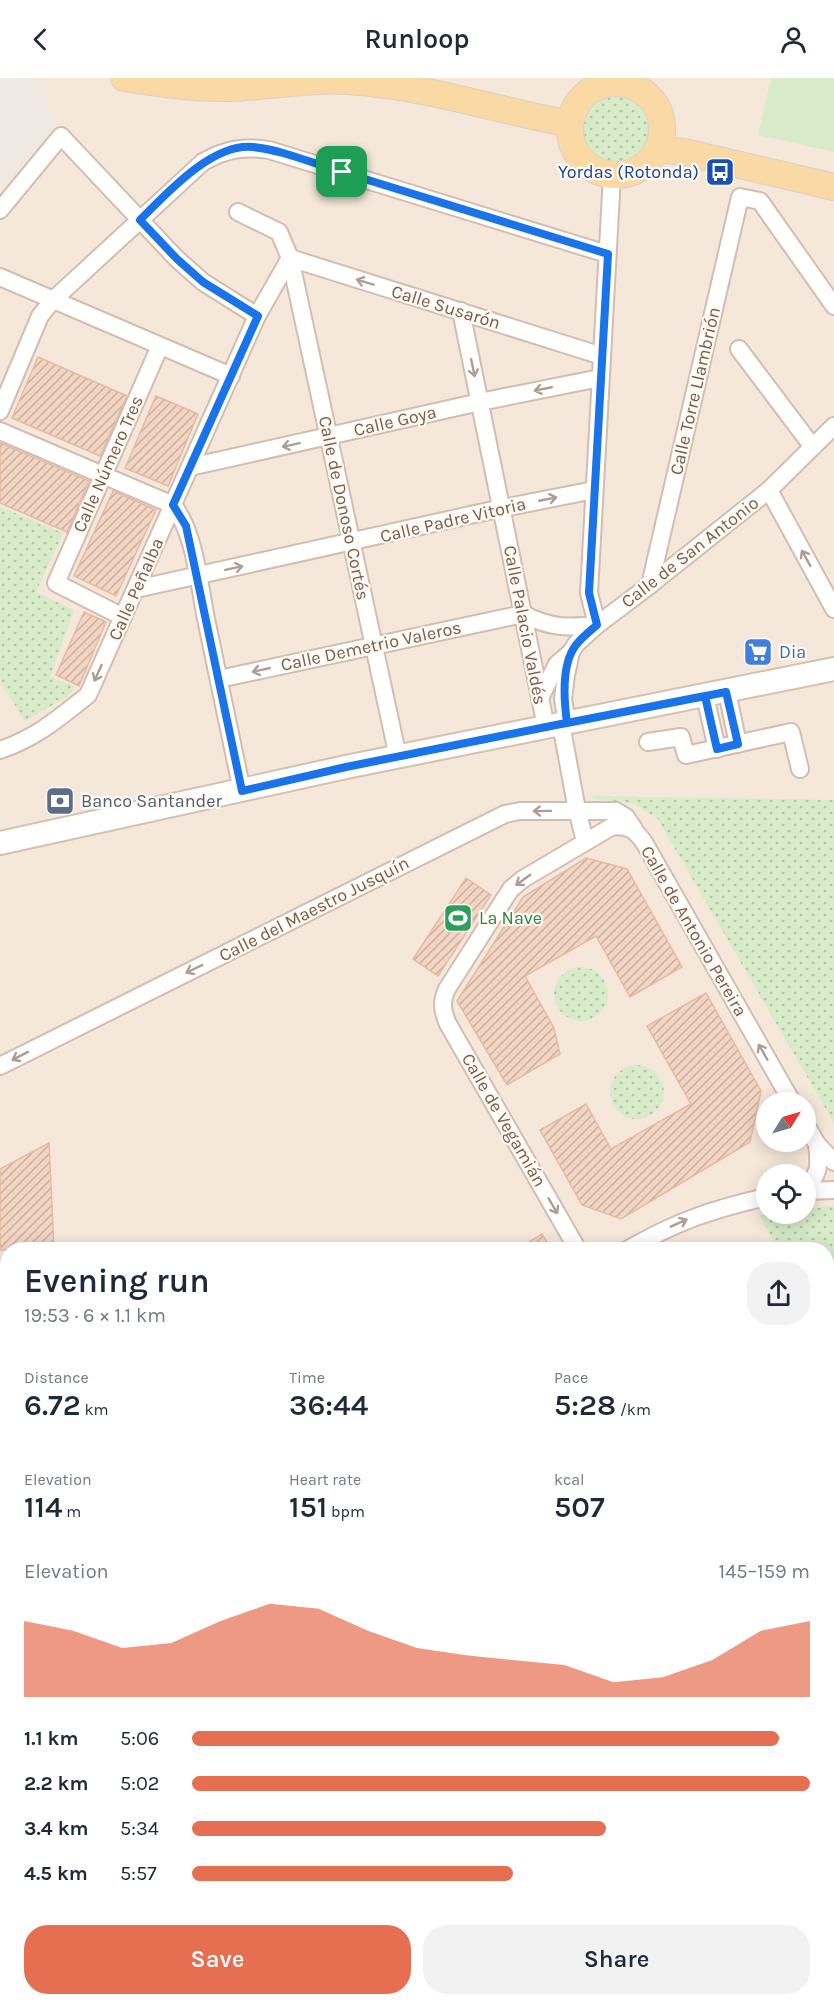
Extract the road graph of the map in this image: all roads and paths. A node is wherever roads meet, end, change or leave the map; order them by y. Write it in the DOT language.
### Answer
graph roads {
  1 [pos="124,78"];
  2 [pos="433,78"];
  3 [pos="620,81"];
  4 [pos="572,117"];
  5 [pos="660,137"];
  6 [pos="834,171"];
  7 [pos="612,175"];
  8 [pos="834,187"];
  9 [pos="0,210"];
  10 [pos="238,212"];
  11 [pos="140,220"];
  12 [pos="608,254"];
  13 [pos="290,258"];
  14 [pos="0,277"];
  15 [pos="832,299"];
  16 [pos="53,300"];
  17 [pos="461,311"];
  18 [pos="258,316"];
  19 [pos="160,346"];
  20 [pos="739,349"];
  21 [pos="602,356"];
  22 [pos="231,376"];
  23 [pos="600,378"];
  24 [pos="480,402"];
  25 [pos="0,411"];
  26 [pos="834,426"];
  27 [pos="0,431"];
  28 [pos="328,437"];
  29 [pos="812,446"];
  30 [pos="190,467"];
  31 [pos="104,475"];
  32 [pos="594,490"];
  33 [pos="769,490"];
  34 [pos="173,505"];
  35 [pos="502,508"];
  36 [pos="352,542"];
  37 [pos="198,576"];
  38 [pos="650,585"];
  39 [pos="136,589"];
  40 [pos="834,609"];
  41 [pos="523,614"];
  42 [pos="123,617"];
  43 [pos="597,625"];
  44 [pos="562,627"];
  45 [pos="373,644"];
  46 [pos="530,650"];
  47 [pos="571,652"];
  48 [pos="834,669"];
  49 [pos="219,679"];
  50 [pos="716,694"];
  51 [pos="540,698"];
  52 [pos="558,725"];
  53 [pos="648,742"];
  54 [pos="738,744"];
  55 [pos="717,749"];
  56 [pos="0,750"];
  57 [pos="398,757"];
  58 [pos="800,769"];
  59 [pos="242,791"];
  60 [pos="577,810"];
  61 [pos="634,829"];
  62 [pos="585,841"];
  63 [pos="0,843"];
  64 [pos="447,989"];
  65 [pos="0,1066"];
  66 [pos="786,1092"];
  67 [pos="817,1144"];
  68 [pos="834,1162"];
  69 [pos="816,1173"];
  70 [pos="834,1190"];
  71 [pos="816,1191"];
  72 [pos="756,1199"];
  73 [pos="573,1242"];
  74 [pos="642,1242"];
  1 -- 4 [label="main road"];
  2 -- 4 [label="main road"];
  3 -- 4 [label="main road"];
  3 -- 5 [label="main road"];
  4 -- 7 [label="main road"];
  5 -- 6 [label="main road"];
  5 -- 7 [label="main road"];
  5 -- 8 [label="main road"];
  7 -- 12 [label="street"];
  9 -- 11 [label="street"];
  10 -- 13 [label="street, Calle de Donoso Cortés"];
  11 -- 12 [label="street"];
  11 -- 16 [label="street"];
  11 -- 18 [label="street"];
  12 -- 21 [label="street"];
  17 -- 13 [label="street, Calle Susarón, one-way"];
  13 -- 18 [label="street, Calle Peñalba"];
  13 -- 28 [label="street, Calle de Donoso Cortés"];
  14 -- 16 [label="street"];
  15 -- 38 [label="street, Calle Torre Llambrión"];
  16 -- 19 [label="street"];
  16 -- 25 [label="street"];
  17 -- 21 [label="street, Calle Susarón"];
  17 -- 24 [label="street, Calle Palacio Valdés, one-way"];
  18 -- 22 [label="street, Calle Peñalba"];
  19 -- 22 [label="street"];
  19 -- 31 [label="street, Calle Número Tres"];
  20 -- 29 [label="street"];
  21 -- 23 [label="street"];
  22 -- 30 [label="street, Calle Peñalba"];
  23 -- 24 [label="street, Calle Goya, one-way"];
  23 -- 32 [label="street"];
  24 -- 28 [label="street, Calle Goya"];
  24 -- 35 [label="street, Calle Palacio Valdés"];
  26 -- 29 [label="street, Calle de San Antonio"];
  27 -- 31 [label="street"];
  28 -- 30 [label="street, Calle Goya, one-way"];
  28 -- 36 [label="street, Calle de Donoso Cortés"];
  29 -- 33 [label="street, Calle de San Antonio"];
  30 -- 34 [label="street, Calle Peñalba"];
  31 -- 34 [label="street"];
  31 -- 42 [label="street, Calle Número Tres"];
  35 -- 32 [label="street, Calle Padre Vitoria, one-way"];
  32 -- 43 [label="street"];
  33 -- 38 [label="street, Calle de San Antonio"];
  40 -- 33 [label="street, one-way"];
  34 -- 37 [label="street"];
  34 -- 39 [label="street, Calle Peñalba"];
  35 -- 36 [label="street, Calle Padre Vitoria"];
  35 -- 41 [label="street, Calle Palacio Valdés"];
  37 -- 36 [label="street, Calle Padre Vitoria, one-way"];
  36 -- 45 [label="street, Calle de Donoso Cortés"];
  37 -- 39 [label="street, Calle Padre Vitoria"];
  37 -- 49 [label="street"];
  38 -- 43 [label="street, Calle de San Antonio"];
  39 -- 42 [label="street, Calle Peñalba"];
  41 -- 44 [label="street"];
  41 -- 45 [label="street, Calle Demetrio Valeros"];
  41 -- 46 [label="street, Calle Palacio Valdés"];
  42 -- 56 [label="street, Calle Peñalba, one-way"];
  43 -- 44 [label="street"];
  43 -- 47 [label="street, Calle de San Antonio"];
  44 -- 47 [label="street"];
  45 -- 49 [label="street, Calle Demetrio Valeros, one-way"];
  45 -- 57 [label="street, Calle de Donoso Cortés"];
  46 -- 47 [label="street"];
  46 -- 51 [label="street, Calle Palacio Valdés"];
  47 -- 51 [label="street, Calle de San Antonio"];
  47 -- 52 [label="street"];
  48 -- 50 [label="main road"];
  49 -- 59 [label="street"];
  50 -- 52 [label="main road"];
  50 -- 54 [label="street"];
  50 -- 55 [label="street"];
  51 -- 52 [label="street, Calle Palacio Valdés"];
  52 -- 57 [label="main road"];
  52 -- 60 [label="street"];
  53 -- 55 [label="street"];
  54 -- 55 [label="street"];
  54 -- 58 [label="street"];
  57 -- 59 [label="main road"];
  59 -- 63 [label="main road"];
  60 -- 61 [label="street, Calle del Maestro Jusquín"];
  60 -- 62 [label="street"];
  60 -- 65 [label="street, Calle del Maestro Jusquín, one-way"];
  61 -- 62 [label="street, Calle de Antonio Pereira"];
  66 -- 61 [label="street, Calle de Antonio Pereira, one-way"];
  62 -- 64 [label="street, Calle de Antonio Pereira, one-way"];
  64 -- 73 [label="street, Calle de Vegamián, one-way"];
  67 -- 68 [label="street"];
  67 -- 69 [label="street"];
  70 -- 71 [label="street"];
  74 -- 72 [label="street, one-way"];
}
